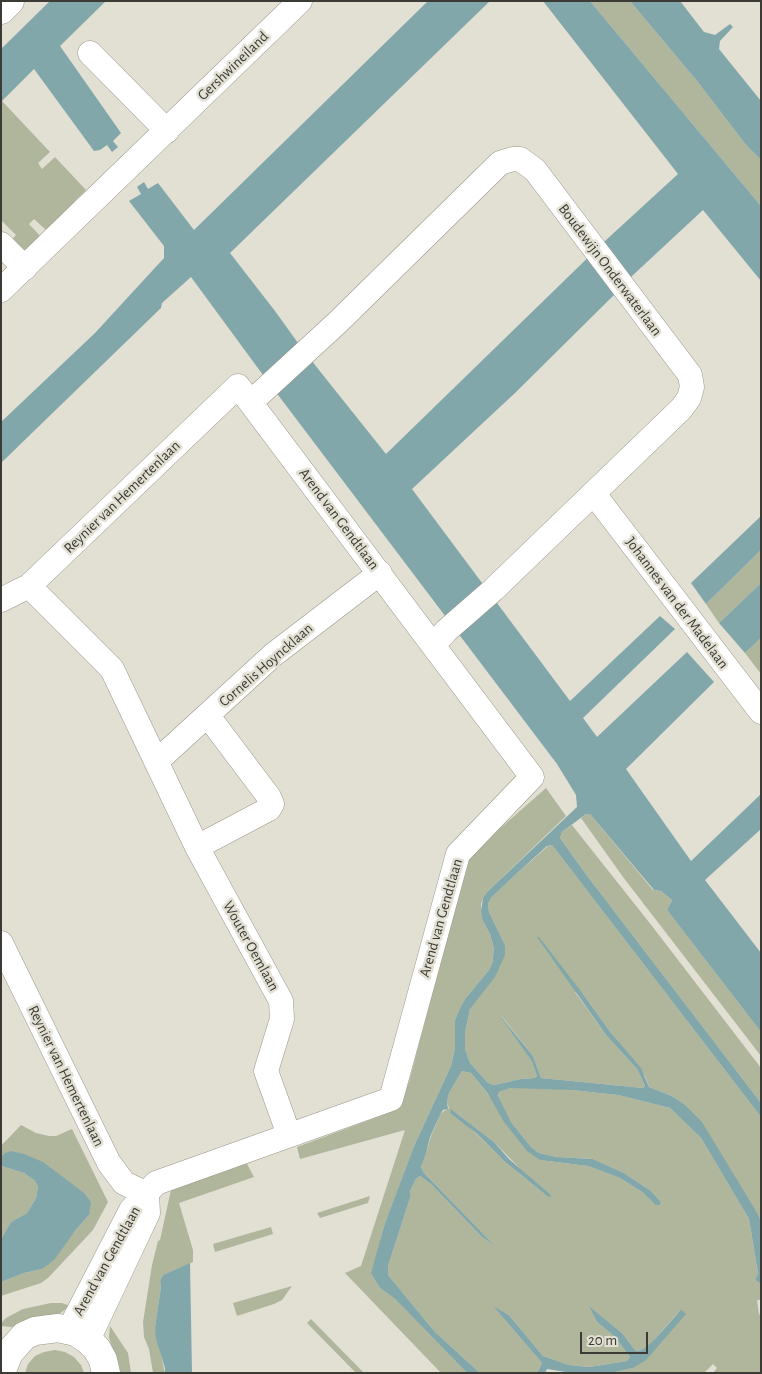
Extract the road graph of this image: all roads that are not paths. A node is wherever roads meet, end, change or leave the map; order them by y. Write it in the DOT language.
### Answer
graph roads {
  1 [pos="10,1"];
  2 [pos="300,1"];
  3 [pos="1,10"];
  4 [pos="90,53"];
  5 [pos="167,130"];
  6 [pos="1,244"];
  7 [pos="25,268"];
  8 [pos="1,290"];
  9 [pos="252,392"];
  10 [pos="594,494"];
  11 [pos="380,573"];
  12 [pos="29,586"];
  13 [pos="1,600"];
  14 [pos="440,637"];
  15 [pos="761,712"];
  16 [pos="208,716"];
  17 [pos="156,762"];
  18 [pos="197,847"];
  19 [pos="1,943"];
  20 [pos="289,1135"];
  21 [pos="146,1194"];
  22 [pos="78,1335"];
  23 [pos="8,1341"];
  24 [pos="1,1373"];
  25 [pos="106,1373"];
  1 -- 3 [label="street"];
  2 -- 5 [label="street, Gershwineiland"];
  4 -- 5 [label="street"];
  5 -- 7 [label="street, Gershwineiland"];
  6 -- 7 [label="street"];
  7 -- 8 [label="street, Gershwineiland"];
  9 -- 10 [label="street, Boudewijn Onderwaterlaan"];
  9 -- 11 [label="street, Arend van Gendtlaan"];
  9 -- 12 [label="street, Reynier van Hemertenlaan"];
  10 -- 14 [label="street, Boudewijn Onderwaterlaan"];
  10 -- 15 [label="street, Johannes van der Madelaan"];
  11 -- 14 [label="street, Arend van Gendtlaan"];
  11 -- 16 [label="street, Cornelis Hoyncklaan"];
  12 -- 13 [label="street, Reynier van Hemertenlaan"];
  12 -- 17 [label="street, Wouter Oemlaan"];
  14 -- 20 [label="street, Arend van Gendtlaan"];
  16 -- 17 [label="street, Cornelis Hoyncklaan"];
  16 -- 18 [label="street"];
  17 -- 18 [label="street, Wouter Oemlaan"];
  18 -- 20 [label="street, Wouter Oemlaan"];
  19 -- 21 [label="street, Reynier van Hemertenlaan"];
  20 -- 21 [label="street, Arend van Gendtlaan"];
  21 -- 22 [label="street, Arend van Gendtlaan"];
  22 -- 23 [label="street"];
  22 -- 25 [label="street"];
  23 -- 24 [label="street"];
}
